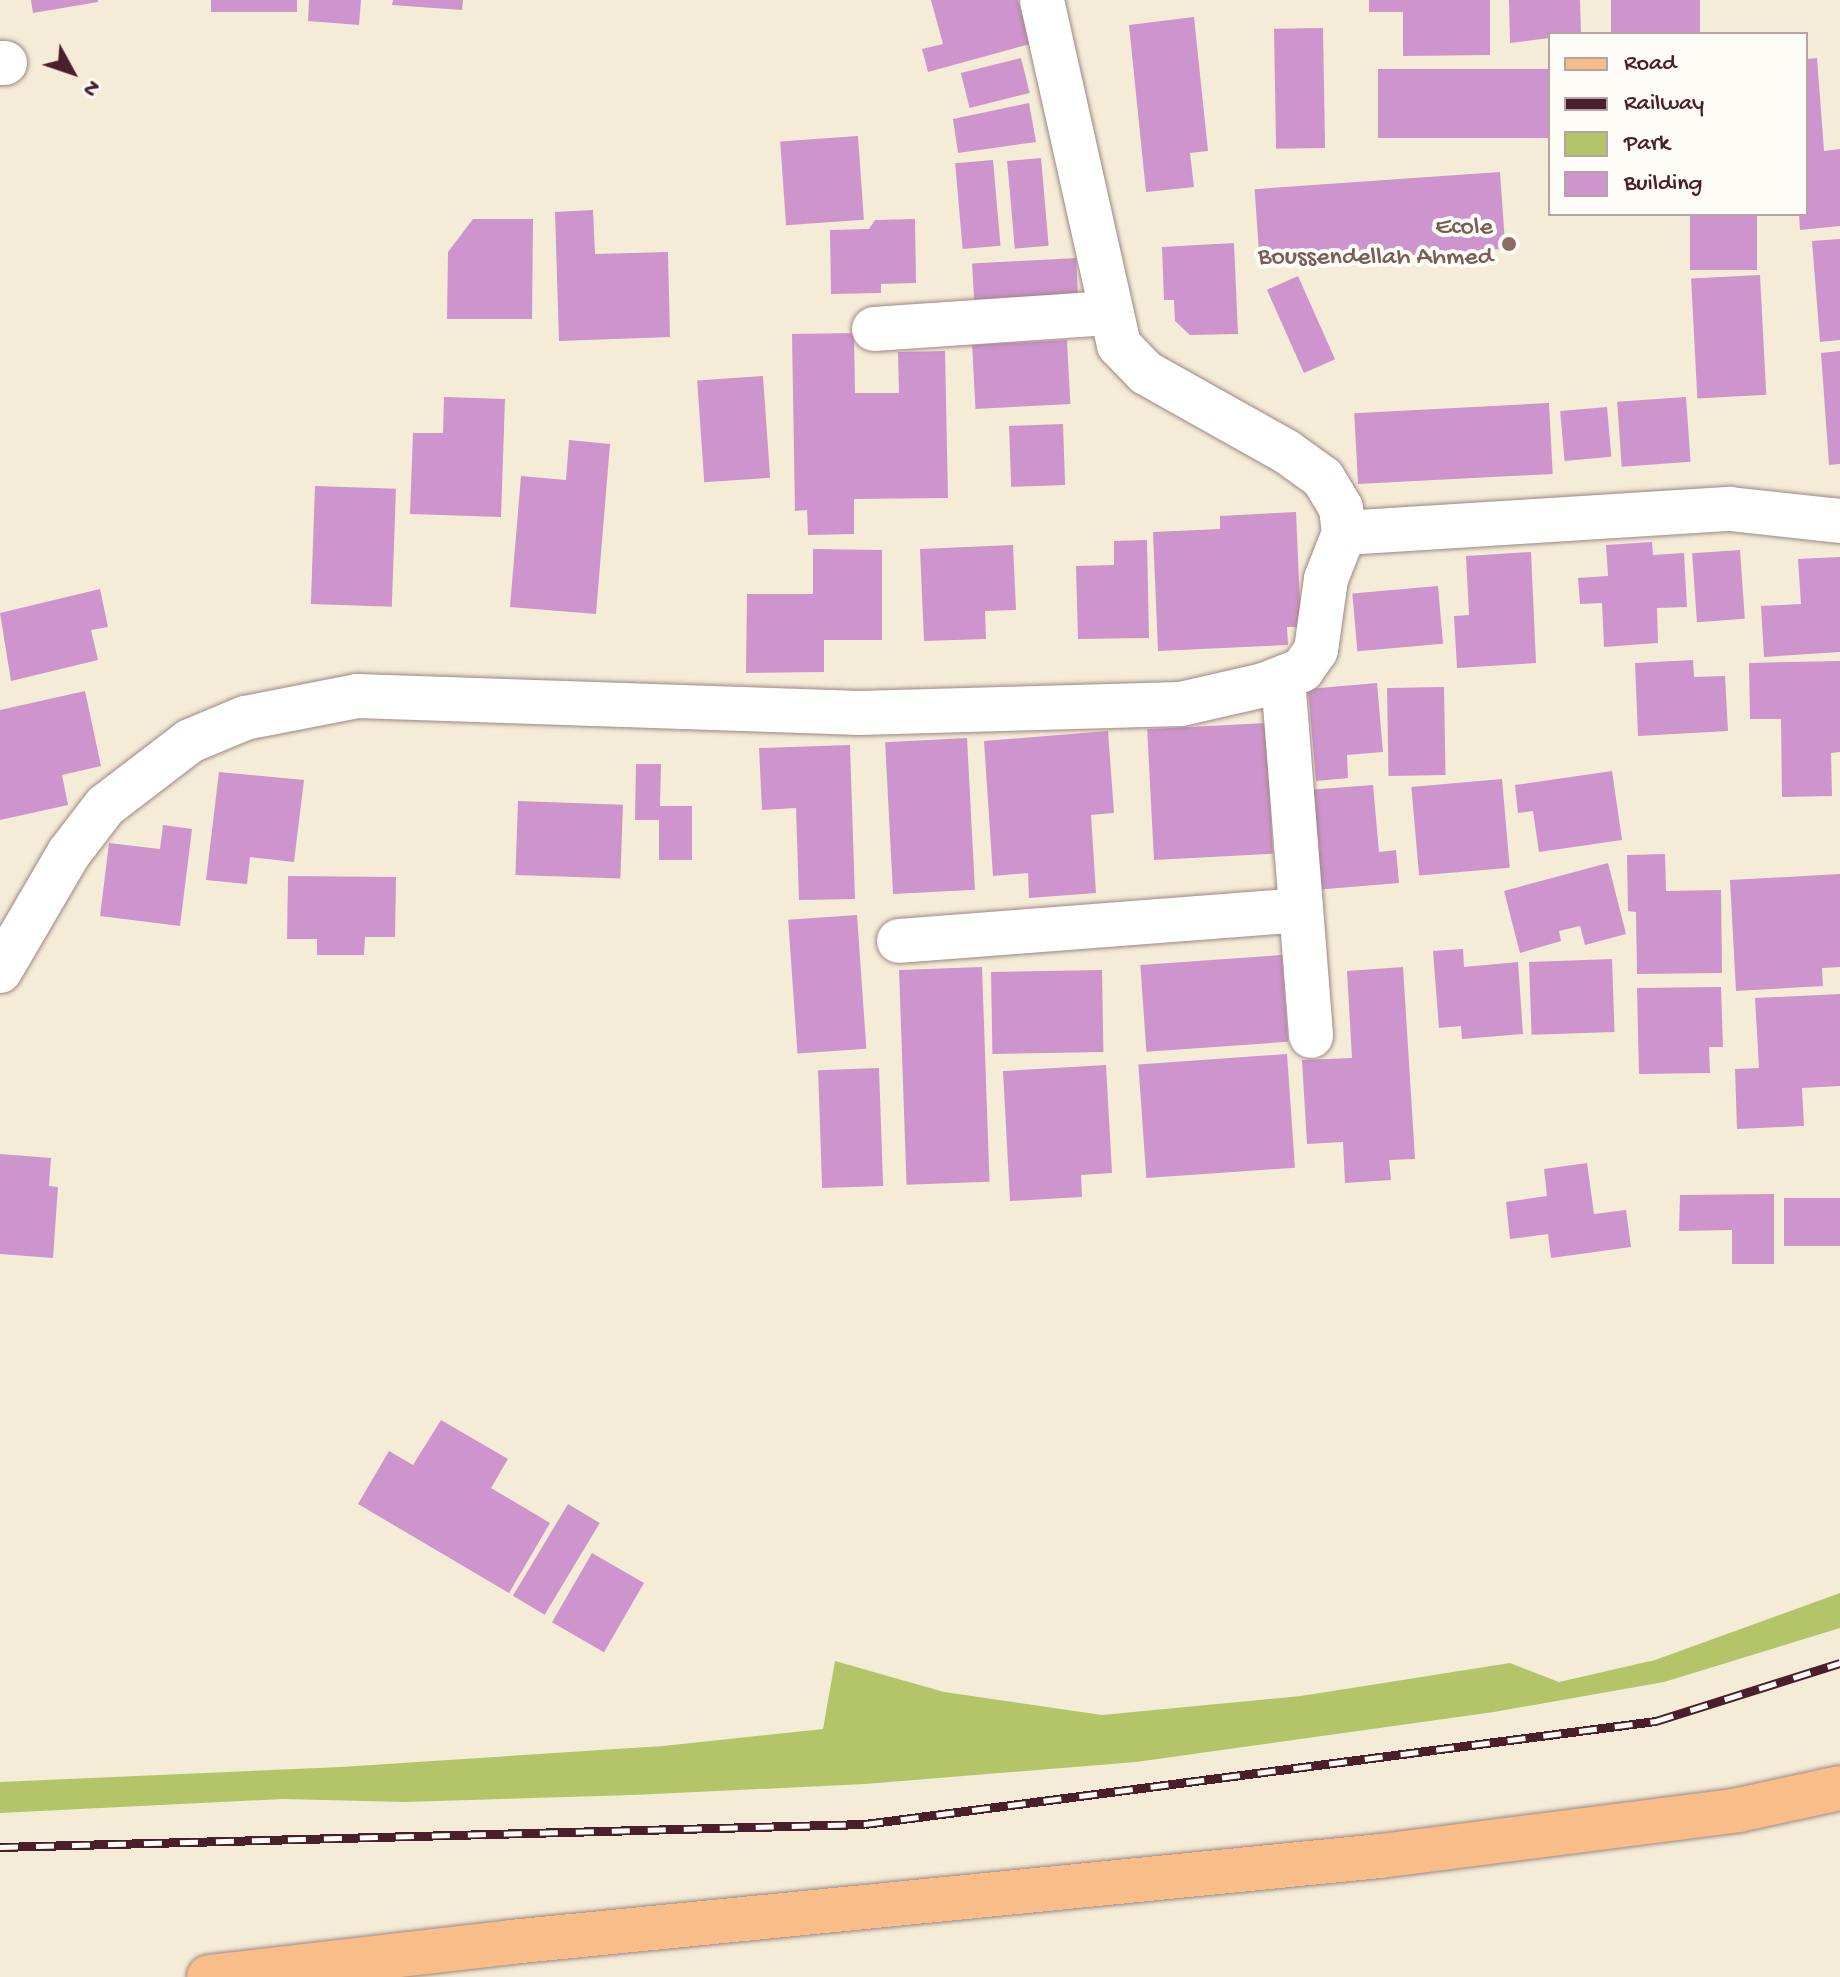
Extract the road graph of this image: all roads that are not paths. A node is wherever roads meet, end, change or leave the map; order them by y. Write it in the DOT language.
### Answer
graph roads {
  1 [pos="1042,0"];
  2 [pos="1108,313"];
  3 [pos="874,329"];
  4 [pos="1840,521"];
  5 [pos="1344,533"];
  6 [pos="1283,679"];
  7 [pos="1300,910"];
  8 [pos="899,941"];
  9 [pos="0,971"];
  10 [pos="1311,1036"];
  11 [pos="1840,1788"];
  12 [pos="209,1977"];
  1 -- 2 [label="street"];
  2 -- 3 [label="street"];
  2 -- 5 [label="street"];
  4 -- 5 [label="street"];
  5 -- 6 [label="street"];
  6 -- 7 [label="street"];
  6 -- 9 [label="street"];
  7 -- 8 [label="street"];
  7 -- 10 [label="street"];
  11 -- 12 [label="main road"];
}
